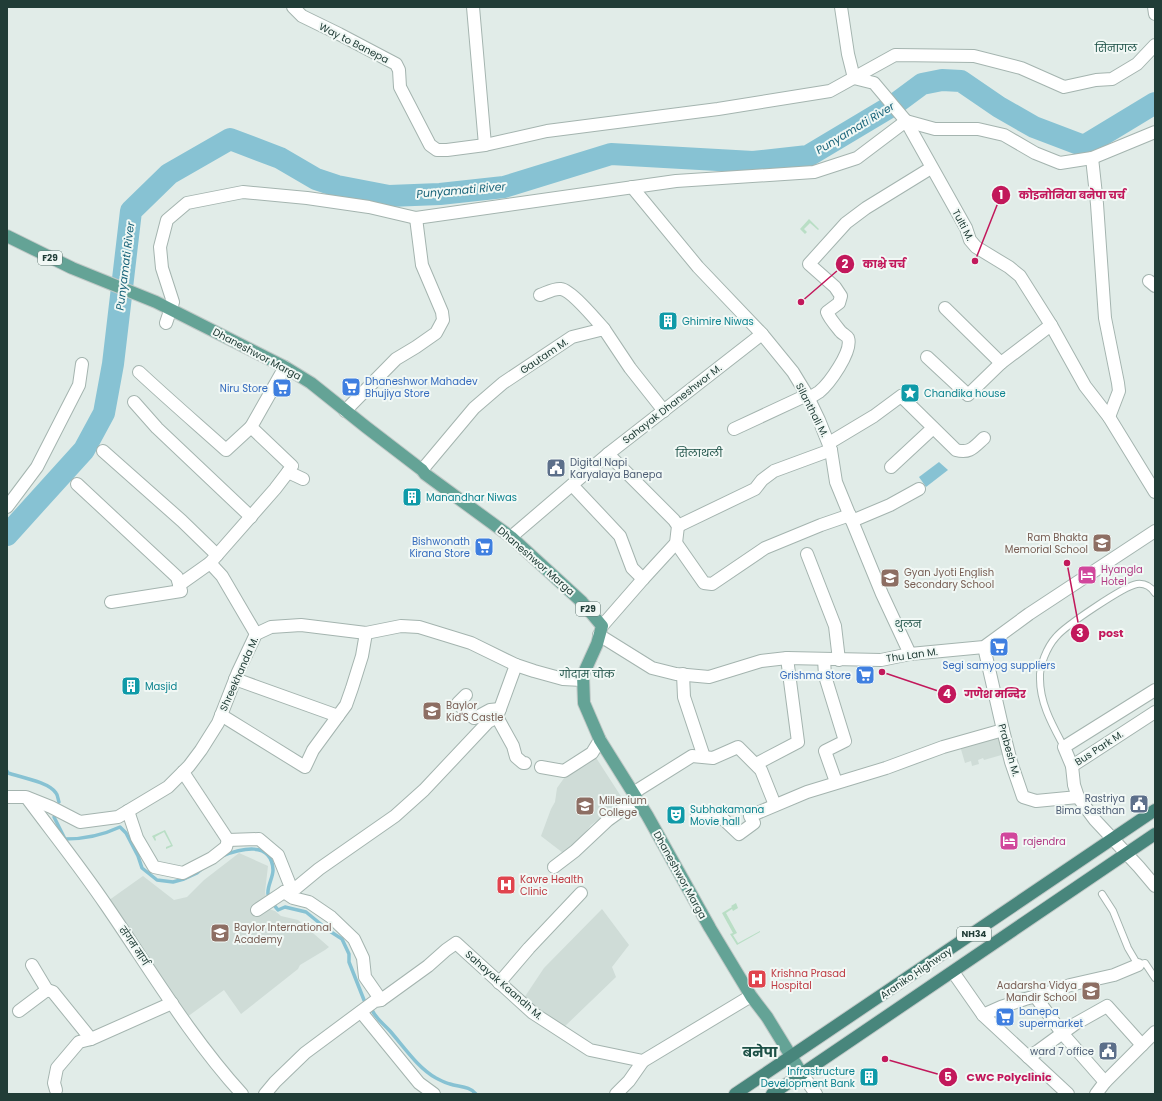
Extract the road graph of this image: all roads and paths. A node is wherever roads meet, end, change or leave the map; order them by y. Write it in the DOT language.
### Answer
graph roads {
  1 [pos="294,7"];
  2 [pos="473,7"];
  3 [pos="842,7"];
  4 [pos="1154,7"];
  5 [pos="1155,14"];
  6 [pos="1155,45"];
  7 [pos="854,78"];
  8 [pos="906,121"];
  9 [pos="1155,132"];
  10 [pos="485,145"];
  11 [pos="1092,158"];
  12 [pos="931,168"];
  13 [pos="632,187"];
  14 [pos="416,218"];
  15 [pos="7,236"];
  16 [pos="540,295"];
  17 [pos="946,308"];
  18 [pos="170,309"];
  19 [pos="166,323"];
  20 [pos="1051,325"];
  21 [pos="604,329"];
  22 [pos="762,334"];
  23 [pos="927,357"];
  24 [pos="1001,363"];
  25 [pos="82,364"];
  26 [pos="285,367"];
  27 [pos="139,372"];
  28 [pos="807,396"];
  29 [pos="134,402"];
  30 [pos="346,411"];
  31 [pos="664,411"];
  32 [pos="1109,417"];
  33 [pos="251,426"];
  34 [pos="933,428"];
  35 [pos="734,429"];
  36 [pos="984,438"];
  37 [pos="830,446"];
  38 [pos="103,451"];
  39 [pos="608,454"];
  40 [pos="891,467"];
  41 [pos="422,470"];
  42 [pos="288,472"];
  43 [pos="303,479"];
  44 [pos="77,484"];
  45 [pos="572,486"];
  46 [pos="919,490"];
  47 [pos="1155,492"];
  48 [pos="7,507"];
  49 [pos="251,517"];
  50 [pos="851,518"];
  51 [pos="678,526"];
  52 [pos="1155,531"];
  53 [pos="511,537"];
  54 [pos="676,543"];
  55 [pos="807,554"];
  56 [pos="214,559"];
  57 [pos="642,579"];
  58 [pos="179,585"];
  59 [pos="1155,593"];
  60 [pos="111,602"];
  61 [pos="601,631"];
  62 [pos="366,633"];
  63 [pos="256,634"];
  64 [pos="984,647"];
  65 [pos="910,654"];
  66 [pos="787,658"];
  67 [pos="824,659"];
  68 [pos="839,660"];
  69 [pos="516,665"];
  70 [pos="683,674"];
  71 [pos="235,679"];
  72 [pos="582,680"];
  73 [pos="1155,690"];
  74 [pos="466,695"];
  75 [pos="1155,712"];
  76 [pos="498,713"];
  77 [pos="221,715"];
  78 [pos="338,716"];
  79 [pos="1003,730"];
  80 [pos="600,740"];
  81 [pos="1064,747"];
  82 [pos="704,757"];
  83 [pos="525,763"];
  84 [pos="756,764"];
  85 [pos="1072,766"];
  86 [pos="542,767"];
  87 [pos="183,772"];
  88 [pos="836,782"];
  89 [pos="635,796"];
  90 [pos="7,797"];
  91 [pos="26,797"];
  92 [pos="1078,797"];
  93 [pos="775,805"];
  94 [pos="1155,810"];
  95 [pos="128,811"];
  96 [pos="697,814"];
  97 [pos="1155,834"];
  98 [pos="1112,838"];
  99 [pos="228,840"];
  100 [pos="1126,854"];
  101 [pos="554,867"];
  102 [pos="1155,886"];
  103 [pos="288,891"];
  104 [pos="581,893"];
  105 [pos="1102,894"];
  106 [pos="257,910"];
  107 [pos="32,965"];
  108 [pos="1138,965"];
  109 [pos="953,972"];
  110 [pos="1155,978"];
  111 [pos="500,983"];
  112 [pos="47,990"];
  113 [pos="751,996"];
  114 [pos="1035,996"];
  115 [pos="381,1000"];
  116 [pos="172,1003"];
  117 [pos="18,1011"];
  118 [pos="361,1012"];
  119 [pos="983,1015"];
  120 [pos="1155,1032"];
  121 [pos="1062,1033"];
  122 [pos="91,1039"];
  123 [pos="1142,1045"];
  124 [pos="792,1057"];
  125 [pos="1028,1057"];
  126 [pos="643,1061"];
  127 [pos="802,1074"];
  128 [pos="56,1090"];
  129 [pos="1100,1090"];
  130 [pos="242,1094"];
  131 [pos="265,1094"];
  132 [pos="434,1094"];
  133 [pos="616,1094"];
  134 [pos="735,1094"];
  135 [pos="772,1094"];
  136 [pos="816,1094"];
  137 [pos="1068,1094"];
  1 -- 10 [label="street, Way to Banepa"];
  2 -- 10 [label="street"];
  3 -- 7 [label="street"];
  4 -- 5 [label="street"];
  6 -- 7 [label="street"];
  7 -- 8 [label="street, Tulti M."];
  7 -- 10 [label="street"];
  8 -- 11 [label="street"];
  8 -- 12 [label="street, Tulti M."];
  8 -- 13 [label="street"];
  9 -- 11 [label="street"];
  11 -- 32 [label="street"];
  12 -- 20 [label="street, Tulti M."];
  12 -- 28 [label="street"];
  13 -- 14 [label="street"];
  13 -- 22 [label="street, Silanthali M."];
  14 -- 18 [label="street"];
  14 -- 30 [label="street"];
  15 -- 18 [label="main road, Dhaneshwor Marga / F29"];
  16 -- 21 [label="street"];
  17 -- 24 [label="street"];
  18 -- 19 [label="street"];
  18 -- 26 [label="main road, Dhaneshwor Marga / F29"];
  20 -- 24 [label="street"];
  20 -- 32 [label="street, Tulti M."];
  21 -- 31 [label="street"];
  21 -- 41 [label="street, Gautam M."];
  22 -- 28 [label="street, Silanthali M."];
  22 -- 31 [label="street, Sahayak Dhaneshwor M."];
  23 -- 24 [label="street"];
  25 -- 48 [label="street"];
  26 -- 30 [label="main road, Dhaneshwor Marga / F29"];
  26 -- 33 [label="street"];
  27 -- 33 [label="street"];
  28 -- 35 [label="street"];
  28 -- 37 [label="street, Silanthali M."];
  29 -- 49 [label="street"];
  30 -- 41 [label="main road, Dhaneshwor Marga / F29"];
  31 -- 39 [label="street, Sahayak Dhaneshwor M."];
  32 -- 47 [label="street, Tulti M."];
  33 -- 42 [label="street"];
  34 -- 36 [label="street"];
  34 -- 37 [label="street"];
  34 -- 40 [label="street"];
  37 -- 50 [label="street, Silanthali M."];
  37 -- 51 [label="street"];
  38 -- 56 [label="street"];
  39 -- 45 [label="street, Sahayak Dhaneshwor M."];
  39 -- 51 [label="street"];
  41 -- 53 [label="main road, Dhaneshwor Marga / F29"];
  42 -- 43 [label="street"];
  42 -- 49 [label="street"];
  44 -- 58 [label="street"];
  45 -- 53 [label="street, Sahayak Dhaneshwor M."];
  45 -- 57 [label="street"];
  46 -- 50 [label="street"];
  49 -- 56 [label="street"];
  50 -- 54 [label="street"];
  50 -- 65 [label="street, Silanthali M."];
  51 -- 54 [label="street"];
  52 -- 64 [label="street"];
  53 -- 61 [label="main road, Dhaneshwor Marga / F29"];
  54 -- 57 [label="street"];
  55 -- 68 [label="street"];
  56 -- 58 [label="street"];
  56 -- 63 [label="street"];
  57 -- 61 [label="street"];
  58 -- 60 [label="street"];
  59 -- 81 [label="lane"];
  61 -- 70 [label="street, Thu Lan M."];
  61 -- 72 [label="main road, Dhaneshwor Marga"];
  62 -- 63 [label="street, Shreekhanda M."];
  62 -- 69 [label="street, Shreekhanda M."];
  62 -- 78 [label="street"];
  63 -- 71 [label="street, Shreekhanda M."];
  64 -- 65 [label="street, Thu Lan M."];
  64 -- 79 [label="street, Prabesh M."];
  65 -- 68 [label="street, Thu Lan M."];
  66 -- 67 [label="street, Thu Lan M."];
  66 -- 70 [label="street, Thu Lan M."];
  66 -- 84 [label="street"];
  67 -- 68 [label="street, Thu Lan M."];
  67 -- 88 [label="street"];
  69 -- 72 [label="street, Shreekhanda M."];
  69 -- 76 [label="street"];
  70 -- 82 [label="street"];
  71 -- 77 [label="street, Shreekhanda M."];
  71 -- 78 [label="street"];
  72 -- 80 [label="main road, Dhaneshwor Marga"];
  73 -- 81 [label="street"];
  74 -- 76 [label="street"];
  75 -- 85 [label="street, Bus Park M."];
  76 -- 83 [label="street"];
  76 -- 103 [label="street"];
  77 -- 78 [label="street"];
  77 -- 87 [label="street, Shreekhanda M."];
  79 -- 88 [label="street"];
  79 -- 92 [label="street, Prabesh M."];
  80 -- 86 [label="street"];
  80 -- 89 [label="main road, Dhaneshwor Marga"];
  81 -- 85 [label="street"];
  82 -- 84 [label="street"];
  82 -- 89 [label="street"];
  84 -- 93 [label="street"];
  85 -- 92 [label="street, Bus Park M."];
  87 -- 95 [label="street, Shreekhanda M."];
  87 -- 99 [label="street"];
  88 -- 93 [label="street"];
  89 -- 101 [label="street"];
  89 -- 113 [label="main road, Dhaneshwor Marga"];
  90 -- 91 [label="street, Shreekhanda M."];
  91 -- 95 [label="street, Shreekhanda M."];
  91 -- 116 [label="street, संगम मार्ग"];
  92 -- 98 [label="street, Bus Park M."];
  93 -- 96 [label="street"];
  94 -- 98 [label="highway, Araniko Highway / NH34"];
  95 -- 99 [label="street"];
  97 -- 100 [label="highway, Araniko Highway / NH34"];
  98 -- 100 [label="street, Bus Park M."];
  98 -- 124 [label="highway, Araniko Highway / NH34"];
  99 -- 103 [label="street"];
  100 -- 102 [label="street, Bus Park M."];
  100 -- 109 [label="highway, Araniko Highway / NH34"];
  103 -- 106 [label="street"];
  103 -- 115 [label="street"];
  104 -- 111 [label="street"];
  105 -- 108 [label="lane"];
  107 -- 112 [label="street"];
  108 -- 110 [label="lane"];
  108 -- 114 [label="street"];
  109 -- 119 [label="street"];
  109 -- 127 [label="highway, Araniko Highway / NH34"];
  111 -- 115 [label="street, Sahayak Kaandh M."];
  111 -- 126 [label="street, Sahayak Kaandh M."];
  112 -- 117 [label="street"];
  112 -- 122 [label="street"];
  113 -- 124 [label="main road, Dhaneshwor Marga"];
  113 -- 126 [label="street"];
  114 -- 119 [label="street"];
  114 -- 121 [label="street"];
  115 -- 118 [label="street"];
  116 -- 122 [label="street"];
  116 -- 130 [label="street, संगम मार्ग"];
  118 -- 131 [label="street"];
  118 -- 132 [label="street"];
  119 -- 125 [label="street"];
  120 -- 123 [label="street"];
  121 -- 123 [label="street"];
  121 -- 125 [label="street"];
  121 -- 129 [label="street"];
  122 -- 128 [label="street"];
  123 -- 129 [label="street"];
  124 -- 127 [label="main road, Dhaneshwor Marga"];
  124 -- 134 [label="highway, Araniko Highway / NH34"];
  125 -- 137 [label="street"];
  126 -- 133 [label="street"];
  127 -- 135 [label="highway, Araniko Highway / NH34"];
  127 -- 136 [label="street"];
}
